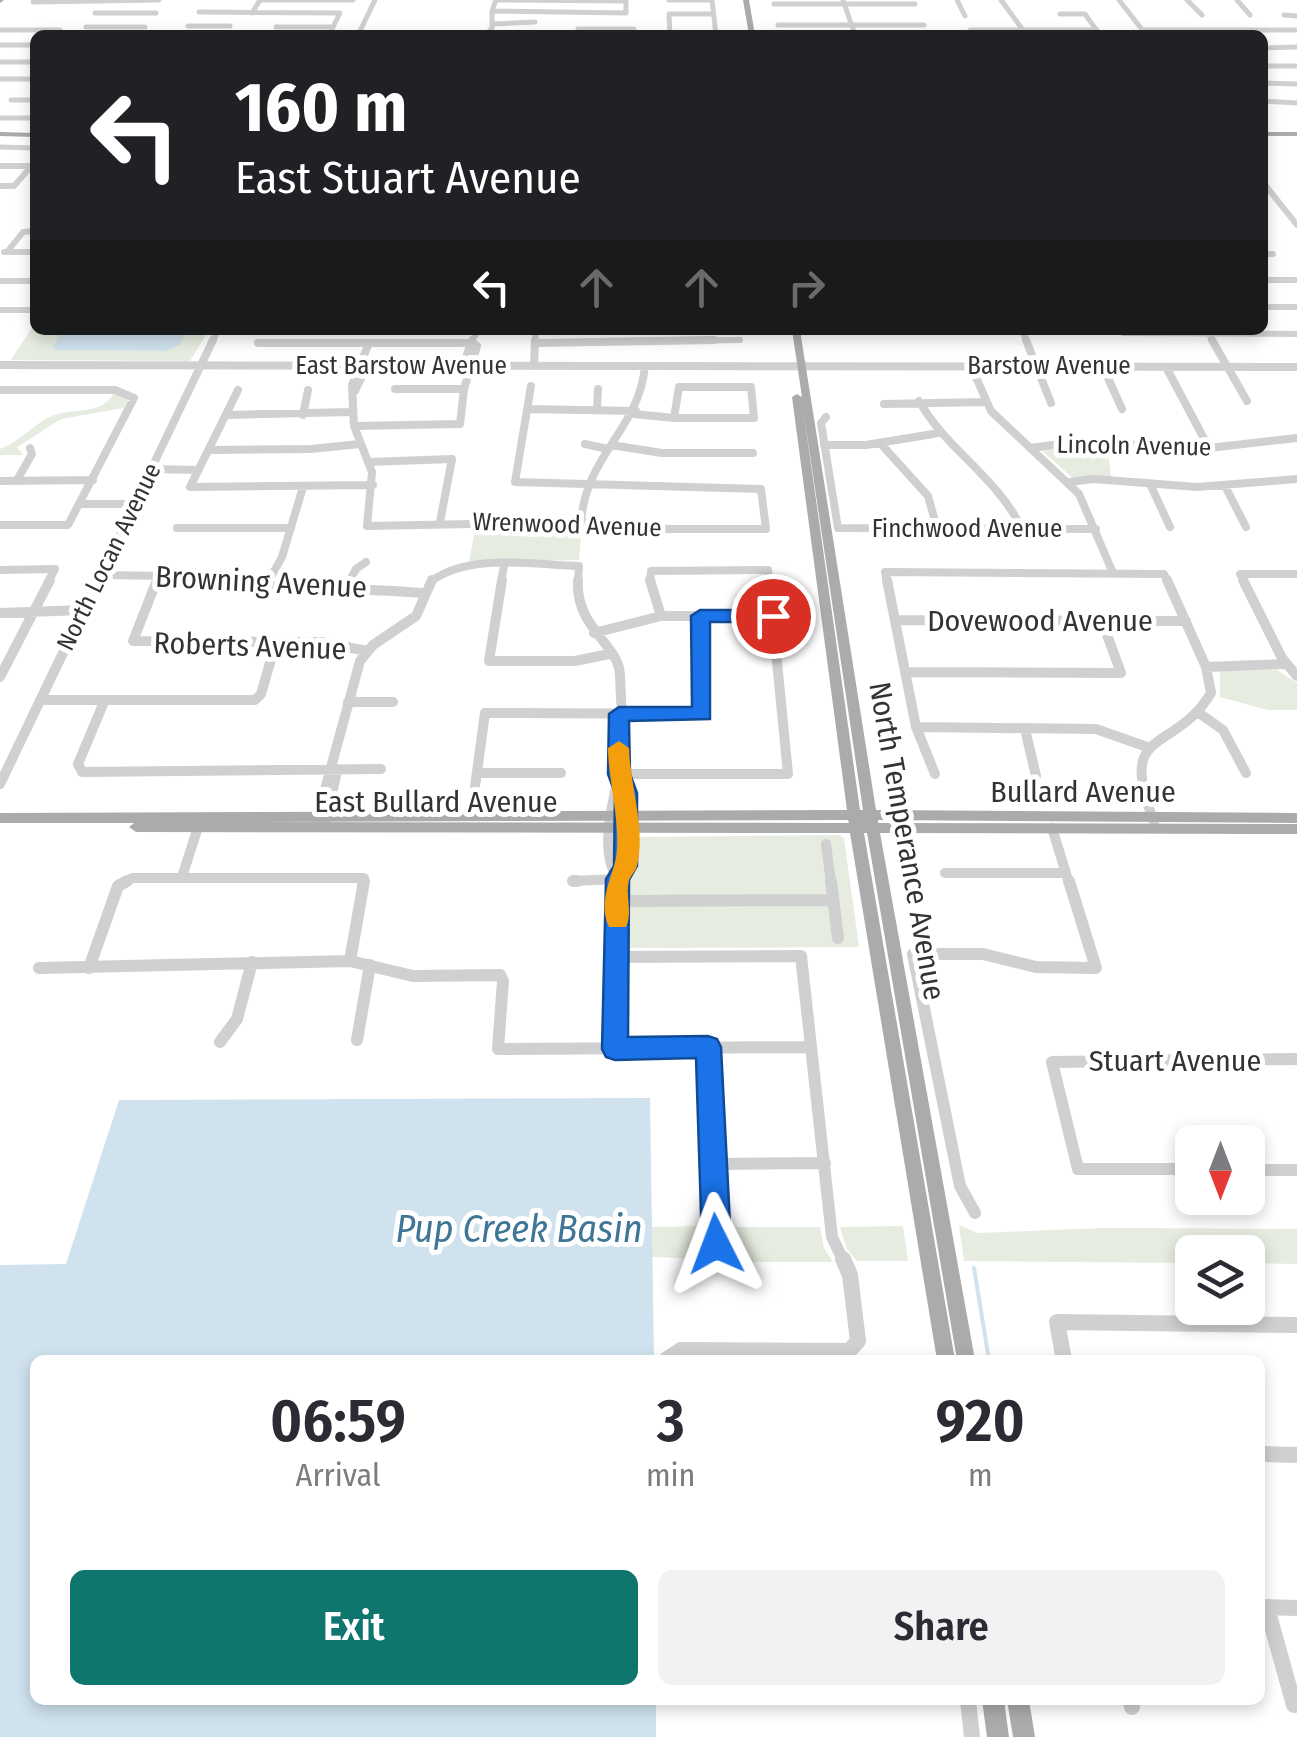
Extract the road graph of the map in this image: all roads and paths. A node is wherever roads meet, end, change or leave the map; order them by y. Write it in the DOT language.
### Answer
graph roads {
  1 [pos="107,0"];
  2 [pos="160,0"];
  3 [pos="260,0"];
  4 [pos="352,0"];
  5 [pos="374,0"];
  6 [pos="496,0"];
  7 [pos="564,0"];
  8 [pos="626,0"];
  9 [pos="669,0"];
  10 [pos="712,0"];
  11 [pos="743,0"];
  12 [pos="957,0"];
  13 [pos="1001,0"];
  14 [pos="1119,0"];
  15 [pos="1187,0"];
  16 [pos="1237,0"];
  17 [pos="33,2"];
  18 [pos="844,2"];
  19 [pos="774,4"];
  20 [pos="915,4"];
  21 [pos="206,5"];
  22 [pos="492,11"];
  23 [pos="199,12"];
  24 [pos="252,13"];
  25 [pos="580,14"];
  26 [pos="713,14"];
  27 [pos="1060,14"];
  28 [pos="1250,14"];
  29 [pos="1284,15"];
  30 [pos="965,16"];
  31 [pos="1202,16"];
  32 [pos="1297,16"];
  33 [pos="535,22"];
  34 [pos="492,24"];
  35 [pos="778,25"];
  36 [pos="851,25"];
  37 [pos="924,25"];
  38 [pos="188,26"];
  39 [pos="230,26"];
  40 [pos="86,27"];
  41 [pos="145,27"];
  42 [pos="276,27"];
  43 [pos="333,27"];
  44 [pos="634,29"];
  45 [pos="0,30"];
  46 [pos="60,30"];
  47 [pos="142,30"];
  48 [pos="186,30"];
  49 [pos="332,30"];
  50 [pos="360,30"];
  51 [pos="489,30"];
  52 [pos="578,30"];
  53 [pos="615,30"];
  54 [pos="670,30"];
  55 [pos="715,30"];
  56 [pos="747,30"];
  57 [pos="853,30"];
  58 [pos="1023,30"];
  59 [pos="1097,30"];
  60 [pos="1142,30"];
  61 [pos="1268,33"];
  62 [pos="1295,33"];
  63 [pos="0,45"];
  64 [pos="30,45"];
  65 [pos="1297,47"];
  66 [pos="1268,48"];
  67 [pos="0,62"];
  68 [pos="10,62"];
  69 [pos="30,62"];
  70 [pos="1268,66"];
  71 [pos="1296,67"];
  72 [pos="0,75"];
  73 [pos="30,79"];
  74 [pos="1268,83"];
  75 [pos="1280,84"];
  76 [pos="1297,84"];
  77 [pos="11,100"];
  78 [pos="30,100"];
  79 [pos="1268,101"];
  80 [pos="1297,102"];
  81 [pos="0,118"];
  82 [pos="30,118"];
  83 [pos="0,133"];
  84 [pos="30,133"];
  85 [pos="30,134"];
  86 [pos="1268,136"];
  87 [pos="1297,136"];
  88 [pos="0,147"];
  89 [pos="30,148"];
  90 [pos="30,164"];
  91 [pos="0,166"];
  92 [pos="30,167"];
  93 [pos="0,186"];
  94 [pos="1268,187"];
  95 [pos="1297,225"];
  96 [pos="30,231"];
  97 [pos="4,252"];
  98 [pos="30,252"];
  99 [pos="1268,254"];
  100 [pos="1273,254"];
  101 [pos="1268,280"];
  102 [pos="1297,280"];
  103 [pos="0,281"];
  104 [pos="30,281"];
  105 [pos="1268,306"];
  106 [pos="1297,307"];
  107 [pos="4,310"];
  108 [pos="30,310"];
  109 [pos="0,323"];
  110 [pos="1268,333"];
  111 [pos="1297,334"];
  112 [pos="215,335"];
  113 [pos="476,335"];
  114 [pos="536,335"];
  115 [pos="652,335"];
  116 [pos="788,335"];
  117 [pos="796,335"];
  118 [pos="1024,335"];
  119 [pos="1210,335"];
  120 [pos="740,340"];
  121 [pos="369,342"];
  122 [pos="258,343"];
  123 [pos="473,343"];
  124 [pos="537,343"];
  125 [pos="652,343"];
  126 [pos="200,365"];
  127 [pos="2,366"];
  128 [pos="362,366"];
  129 [pos="469,366"];
  130 [pos="534,366"];
  131 [pos="635,366"];
  132 [pos="645,366"];
  133 [pos="797,366"];
  134 [pos="971,366"];
  135 [pos="1036,366"];
  136 [pos="1228,366"];
  137 [pos="1103,367"];
  138 [pos="1166,367"];
  139 [pos="1295,369"];
  140 [pos="0,376"];
  141 [pos="530,386"];
  142 [pos="464,389"];
  143 [pos="598,389"];
  144 [pos="0,390"];
  145 [pos="238,390"];
  146 [pos="308,390"];
  147 [pos="395,390"];
  148 [pos="640,392"];
  149 [pos="1246,401"];
  150 [pos="919,402"];
  151 [pos="985,402"];
  152 [pos="884,404"];
  153 [pos="1051,404"];
  154 [pos="597,408"];
  155 [pos="528,409"];
  156 [pos="1122,409"];
  157 [pos="351,412"];
  158 [pos="634,413"];
  159 [pos="227,415"];
  160 [pos="303,415"];
  161 [pos="826,417"];
  162 [pos="674,419"];
  163 [pos="354,426"];
  164 [pos="939,433"];
  165 [pos="1297,438"];
  166 [pos="360,444"];
  167 [pos="585,444"];
  168 [pos="881,444"];
  169 [pos="824,445"];
  170 [pos="610,447"];
  171 [pos="30,448"];
  172 [pos="1030,448"];
  173 [pos="1209,448"];
  174 [pos="210,450"];
  175 [pos="754,453"];
  176 [pos="368,462"];
  177 [pos="151,469"];
  178 [pos="198,470"];
  179 [pos="0,480"];
  180 [pos="17,480"];
  181 [pos="92,480"];
  182 [pos="1296,481"];
  183 [pos="587,482"];
  184 [pos="1069,482"];
  185 [pos="1150,484"];
  186 [pos="373,485"];
  187 [pos="1225,486"];
  188 [pos="303,487"];
  189 [pos="80,502"];
  190 [pos="134,502"];
  191 [pos="440,522"];
  192 [pos="581,522"];
  193 [pos="0,525"];
  194 [pos="1170,527"];
  195 [pos="1246,527"];
  196 [pos="177,528"];
  197 [pos="291,528"];
  198 [pos="938,528"];
  199 [pos="1022,529"];
  200 [pos="1096,529"];
  201 [pos="366,562"];
  202 [pos="504,566"];
  203 [pos="0,570"];
  204 [pos="1113,574"];
  205 [pos="1297,574"];
  206 [pos="99,575"];
  207 [pos="159,575"];
  208 [pos="266,586"];
  209 [pos="347,586"];
  210 [pos="422,594"];
  211 [pos="0,612"];
  212 [pos="33,612"];
  213 [pos="82,613"];
  214 [pos="661,616"];
  215 [pos="700,616"];
  216 [pos="773,616"];
  217 [pos="895,620"];
  218 [pos="1102,621"];
  219 [pos="1186,622"];
  220 [pos="398,631"];
  221 [pos="594,633"];
  222 [pos="409,638"];
  223 [pos="276,642"];
  224 [pos="367,651"];
  225 [pos="609,654"];
  226 [pos="5,657"];
  227 [pos="1286,664"];
  228 [pos="1206,666"];
  229 [pos="906,672"];
  230 [pos="1297,676"];
  231 [pos="0,677"];
  232 [pos="40,700"];
  233 [pos="104,702"];
  234 [pos="348,702"];
  235 [pos="393,702"];
  236 [pos="1199,713"];
  237 [pos="619,714"];
  238 [pos="916,728"];
  239 [pos="1024,729"];
  240 [pos="1150,748"];
  241 [pos="333,769"];
  242 [pos="382,770"];
  243 [pos="1246,772"];
  244 [pos="561,773"];
  245 [pos="478,774"];
  246 [pos="619,774"];
  247 [pos="935,774"];
  248 [pos="1036,776"];
  249 [pos="0,784"];
  250 [pos="471,816"];
  251 [pos="1097,817"];
  252 [pos="0,818"];
  253 [pos="1297,818"];
  254 [pos="863,821"];
  255 [pos="321,822"];
  256 [pos="618,822"];
  257 [pos="1154,822"];
  258 [pos="0,826"];
  259 [pos="198,828"];
  260 [pos="1052,828"];
  261 [pos="1297,829"];
  262 [pos="826,844"];
  263 [pos="945,872"];
  264 [pos="1066,874"];
  265 [pos="182,877"];
  266 [pos="618,879"];
  267 [pos="573,881"];
  268 [pos="834,900"];
  269 [pos="618,901"];
  270 [pos="838,938"];
  271 [pos="617,956"];
  272 [pos="350,961"];
  273 [pos="252,962"];
  274 [pos="370,965"];
  275 [pos="39,968"];
  276 [pos="90,968"];
  277 [pos="357,1040"];
  278 [pos="220,1042"];
  279 [pos="708,1047"];
  280 [pos="811,1047"];
  281 [pos="615,1049"];
  282 [pos="1297,1059"];
  283 [pos="825,1163"];
  284 [pos="713,1164"];
  285 [pos="1175,1170"];
  286 [pos="1265,1170"];
  287 [pos="1297,1170"];
  288 [pos="975,1212"];
  289 [pos="717,1258"];
  290 [pos="1297,1325"];
  291 [pos="672,1355"];
  292 [pos="822,1355"];
  293 [pos="851,1355"];
  294 [pos="945,1355"];
  295 [pos="965,1355"];
  296 [pos="1063,1355"];
  297 [pos="1265,1454"];
  298 [pos="1297,1454"];
  299 [pos="1265,1608"];
  300 [pos="1297,1608"];
  301 [pos="1265,1614"];
  302 [pos="969,1705"];
  303 [pos="994,1705"];
  304 [pos="1019,1705"];
  305 [pos="1294,1705"];
  306 [pos="972,1737"];
  307 [pos="998,1737"];
  308 [pos="1024,1737"];
  1 -- 2 [label="street"];
  1 -- 17 [label="street"];
  1 -- 41 [label="street"];
  3 -- 4 [label="street"];
  3 -- 24 [label="street"];
  5 -- 50 [label="street"];
  6 -- 7 [label="street"];
  6 -- 22 [label="street"];
  7 -- 8 [label="street"];
  8 -- 25 [label="street"];
  9 -- 10 [label="street"];
  10 -- 26 [label="street"];
  11 -- 56 [label="main road"];
  12 -- 30 [label="street"];
  13 -- 58 [label="street"];
  14 -- 60 [label="street"];
  15 -- 31 [label="street"];
  16 -- 28 [label="street"];
  18 -- 19 [label="street"];
  18 -- 20 [label="street"];
  18 -- 36 [label="street"];
  21 -- 23 [label="street"];
  22 -- 25 [label="street"];
  22 -- 34 [label="street"];
  23 -- 24 [label="street"];
  23 -- 38 [label="street"];
  24 -- 43 [label="street"];
  25 -- 52 [label="street"];
  26 -- 54 [label="street"];
  26 -- 55 [label="street"];
  27 -- 59 [label="street"];
  29 -- 32 [label="street"];
  33 -- 34 [label="street"];
  34 -- 51 [label="street"];
  35 -- 36 [label="street"];
  36 -- 37 [label="street"];
  36 -- 57 [label="street"];
  38 -- 39 [label="street"];
  38 -- 48 [label="street"];
  40 -- 41 [label="street"];
  41 -- 47 [label="street"];
  42 -- 43 [label="street"];
  43 -- 49 [label="street"];
  44 -- 53 [label="street"];
  45 -- 46 [label="street"];
  61 -- 62 [label="street"];
  63 -- 64 [label="street"];
  65 -- 66 [label="street"];
  67 -- 68 [label="street"];
  68 -- 69 [label="street"];
  68 -- 72 [label="street"];
  70 -- 71 [label="street"];
  72 -- 73 [label="street"];
  74 -- 75 [label="street"];
  75 -- 76 [label="street"];
  75 -- 80 [label="street"];
  77 -- 78 [label="street"];
  79 -- 80 [label="street"];
  81 -- 82 [label="street"];
  83 -- 84 [label="main road"];
  83 -- 85 [label="main road"];
  86 -- 87 [label="main road"];
  88 -- 89 [label="street"];
  90 -- 91 [label="street"];
  92 -- 93 [label="street"];
  94 -- 95 [label="street"];
  96 -- 97 [label="street"];
  97 -- 98 [label="street"];
  99 -- 100 [label="street"];
  101 -- 102 [label="street"];
  103 -- 104 [label="street"];
  105 -- 106 [label="street"];
  107 -- 108 [label="street"];
  107 -- 109 [label="street"];
  110 -- 111 [label="street"];
  112 -- 126 [label="street, North Locan Avenue"];
  113 -- 123 [label="street"];
  114 -- 124 [label="street"];
  115 -- 125 [label="street"];
  116 -- 133 [label="main road, North Temperance Avenue"];
  117 -- 133 [label="main road, North Temperance Avenue"];
  118 -- 135 [label="street"];
  119 -- 136 [label="street"];
  120 -- 125 [label="street"];
  121 -- 122 [label="street"];
  121 -- 123 [label="street"];
  121 -- 128 [label="street"];
  123 -- 129 [label="street"];
  124 -- 125 [label="street"];
  124 -- 130 [label="street"];
  126 -- 127 [label="street, East Barstow Avenue"];
  126 -- 128 [label="street, East Barstow Avenue"];
  126 -- 177 [label="street, North Locan Avenue"];
  127 -- 140 [label="street"];
  128 -- 129 [label="street, East Barstow Avenue"];
  128 -- 157 [label="street"];
  129 -- 130 [label="street, East Barstow Avenue"];
  129 -- 142 [label="street"];
  130 -- 131 [label="street, East Barstow Avenue"];
  131 -- 132 [label="street, East Barstow Avenue"];
  131 -- 148 [label="street"];
  132 -- 133 [label="street, East Barstow Avenue"];
  132 -- 148 [label="street"];
  133 -- 134 [label="street, Barstow Avenue"];
  133 -- 254 [label="main road, North Temperance Avenue"];
  134 -- 135 [label="street, Barstow Avenue"];
  134 -- 151 [label="street"];
  135 -- 137 [label="street, Barstow Avenue"];
  135 -- 153 [label="street"];
  136 -- 138 [label="street, Barstow Avenue"];
  136 -- 139 [label="street, Barstow Avenue"];
  136 -- 149 [label="street"];
  137 -- 138 [label="street, Barstow Avenue"];
  137 -- 156 [label="street"];
  138 -- 173 [label="street"];
  141 -- 155 [label="street"];
  142 -- 147 [label="street"];
  142 -- 163 [label="street"];
  143 -- 154 [label="street"];
  144 -- 181 [label="street"];
  145 -- 159 [label="street"];
  146 -- 160 [label="street"];
  148 -- 158 [label="street"];
  150 -- 151 [label="street"];
  150 -- 152 [label="street"];
  150 -- 164 [label="street"];
  151 -- 172 [label="street"];
  154 -- 155 [label="street"];
  154 -- 158 [label="street"];
  155 -- 183 [label="street"];
  157 -- 160 [label="street"];
  157 -- 163 [label="street"];
  158 -- 162 [label="street"];
  158 -- 170 [label="street"];
  159 -- 160 [label="street"];
  159 -- 174 [label="street"];
  161 -- 169 [label="street"];
  162 -- 162 [label="street"];
  163 -- 166 [label="street"];
  164 -- 168 [label="street"];
  164 -- 199 [label="street"];
  165 -- 173 [label="street, Lincoln Avenue"];
  166 -- 174 [label="street"];
  166 -- 176 [label="street"];
  167 -- 170 [label="street"];
  168 -- 169 [label="street"];
  168 -- 198 [label="street"];
  169 -- 198 [label="street, Finchwood Avenue"];
  170 -- 175 [label="street"];
  170 -- 183 [label="street"];
  171 -- 180 [label="street"];
  172 -- 173 [label="street, Lincoln Avenue"];
  172 -- 184 [label="street"];
  174 -- 178 [label="street"];
  176 -- 186 [label="street"];
  176 -- 191 [label="street"];
  177 -- 178 [label="street"];
  177 -- 190 [label="street, North Locan Avenue"];
  178 -- 188 [label="street"];
  179 -- 180 [label="street"];
  180 -- 181 [label="street"];
  181 -- 189 [label="street"];
  182 -- 187 [label="street"];
  183 -- 192 [label="street"];
  183 -- 192 [label="street, Wrenwood Avenue"];
  184 -- 185 [label="street"];
  184 -- 200 [label="street"];
  185 -- 187 [label="street"];
  185 -- 194 [label="street"];
  186 -- 188 [label="street"];
  186 -- 191 [label="street, Wrenwood Avenue"];
  187 -- 195 [label="street"];
  188 -- 197 [label="street"];
  189 -- 190 [label="street"];
  189 -- 193 [label="street"];
  190 -- 206 [label="street, North Locan Avenue"];
  191 -- 192 [label="street, Wrenwood Avenue"];
  196 -- 197 [label="street"];
  197 -- 208 [label="street"];
  198 -- 199 [label="street, Finchwood Avenue"];
  199 -- 200 [label="street, Finchwood Avenue"];
  200 -- 204 [label="street"];
  201 -- 209 [label="street"];
  202 -- 210 [label="street"];
  202 -- 221 [label="street"];
  202 -- 225 [label="street"];
  203 -- 212 [label="street"];
  204 -- 217 [label="street"];
  204 -- 219 [label="street"];
  205 -- 227 [label="street"];
  206 -- 207 [label="street, Browning Avenue"];
  206 -- 213 [label="street, North Locan Avenue"];
  207 -- 208 [label="street, Browning Avenue"];
  207 -- 223 [label="street, Roberts Avenue"];
  208 -- 209 [label="street, Browning Avenue"];
  209 -- 210 [label="street, Browning Avenue"];
  210 -- 220 [label="street"];
  211 -- 212 [label="street"];
  212 -- 213 [label="street"];
  212 -- 226 [label="street"];
  213 -- 232 [label="street, North Locan Avenue"];
  214 -- 215 [label="street"];
  214 -- 216 [label="street"];
  214 -- 221 [label="street"];
  215 -- 216 [label="street"];
  215 -- 237 [label="street"];
  216 -- 246 [label="street"];
  217 -- 218 [label="street, Dovewood Avenue"];
  217 -- 229 [label="street"];
  218 -- 219 [label="street, Dovewood Avenue"];
  218 -- 229 [label="street"];
  219 -- 228 [label="street"];
  220 -- 222 [label="street"];
  220 -- 224 [label="street"];
  221 -- 225 [label="street"];
  223 -- 224 [label="street, Roberts Avenue"];
  223 -- 233 [label="street"];
  224 -- 234 [label="street"];
  225 -- 237 [label="street"];
  226 -- 231 [label="street"];
  227 -- 228 [label="street"];
  227 -- 230 [label="street"];
  228 -- 236 [label="street"];
  229 -- 238 [label="street"];
  232 -- 233 [label="street"];
  232 -- 249 [label="street, North Locan Avenue"];
  233 -- 241 [label="street"];
  234 -- 235 [label="street"];
  234 -- 241 [label="street"];
  236 -- 240 [label="street"];
  236 -- 243 [label="street"];
  237 -- 245 [label="street"];
  237 -- 246 [label="street"];
  238 -- 239 [label="street"];
  238 -- 247 [label="street"];
  239 -- 240 [label="street"];
  239 -- 248 [label="street"];
  240 -- 257 [label="street"];
  241 -- 242 [label="street"];
  241 -- 255 [label="street"];
  244 -- 245 [label="street"];
  245 -- 250 [label="street"];
  246 -- 256 [label="street"];
  250 -- 255 [label="main road, East Bullard Avenue"];
  250 -- 256 [label="main road, East Bullard Avenue"];
  251 -- 254 [label="main road, Bullard Avenue"];
  251 -- 257 [label="main road, Bullard Avenue"];
  251 -- 260 [label="main road"];
  252 -- 255 [label="main road, East Bullard Avenue"];
  253 -- 257 [label="main road, Bullard Avenue"];
  254 -- 256 [label="main road, East Bullard Avenue"];
  254 -- 260 [label="main road, Bullard Avenue"];
  254 -- 294 [label="main road, North Temperance Avenue"];
  254 -- 295 [label="main road, North Temperance Avenue"];
  255 -- 256 [label="main road, East Bullard Avenue"];
  255 -- 259 [label="main road, East Bullard Avenue"];
  256 -- 266 [label="street"];
  257 -- 260 [label="main road, Bullard Avenue"];
  257 -- 261 [label="main road, Bullard Avenue"];
  258 -- 259 [label="main road, East Bullard Avenue"];
  259 -- 265 [label="street"];
  260 -- 264 [label="street"];
  262 -- 268 [label="street"];
  263 -- 264 [label="street"];
  264 -- 288 [label="street"];
  265 -- 272 [label="street"];
  265 -- 276 [label="street"];
  266 -- 267 [label="street"];
  266 -- 269 [label="street"];
  268 -- 269 [label="street"];
  268 -- 270 [label="street"];
  269 -- 271 [label="street"];
  271 -- 280 [label="street"];
  271 -- 281 [label="street"];
  272 -- 273 [label="street"];
  272 -- 274 [label="street"];
  273 -- 276 [label="street"];
  273 -- 278 [label="street"];
  274 -- 277 [label="street"];
  274 -- 281 [label="street"];
  275 -- 276 [label="street"];
  279 -- 280 [label="street"];
  279 -- 281 [label="street"];
  279 -- 284 [label="street"];
  280 -- 283 [label="street"];
  282 -- 285 [label="street, Stuart Avenue"];
  283 -- 284 [label="street"];
  283 -- 293 [label="street"];
  284 -- 289 [label="street"];
  286 -- 287 [label="street"];
  290 -- 296 [label="street"];
  291 -- 292 [label="street"];
  297 -- 298 [label="street"];
  299 -- 300 [label="street"];
  301 -- 305 [label="street"];
  302 -- 306 [label="street"];
  303 -- 307 [label="main road"];
  304 -- 308 [label="main road"];
}
